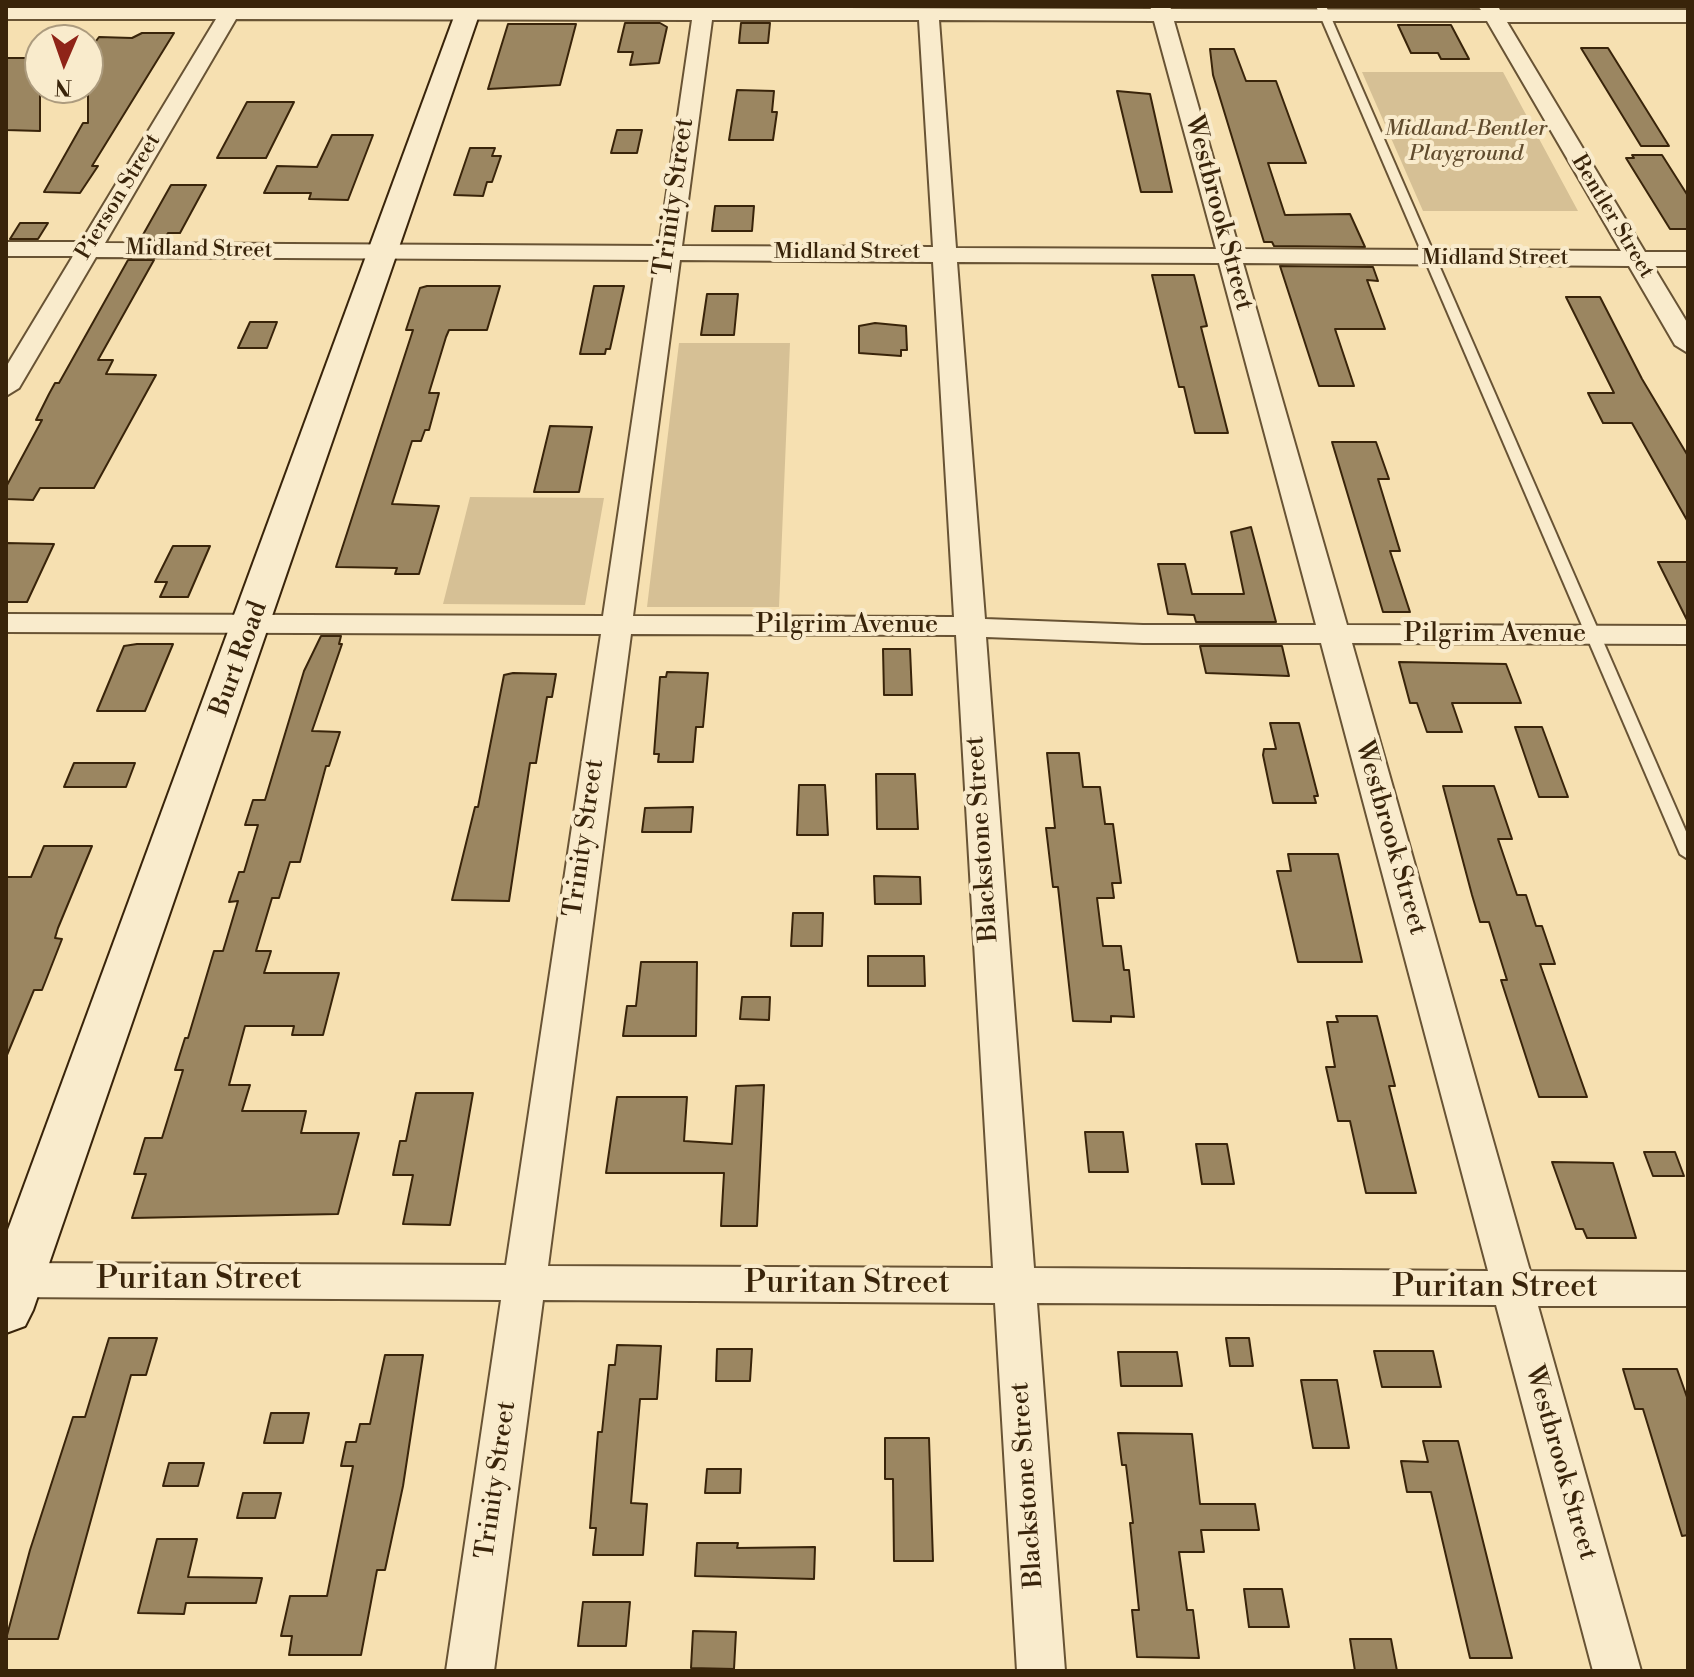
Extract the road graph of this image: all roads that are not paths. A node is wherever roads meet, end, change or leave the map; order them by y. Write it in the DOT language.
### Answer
graph roads {
  1 [pos="232,10"];
  2 [pos="469,10"];
  3 [pos="703,11"];
  4 [pos="929,11"];
  5 [pos="1161,11"];
  6 [pos="1323,11"];
  7 [pos="1491,11"];
  8 [pos="6,13"];
  9 [pos="1688,16"];
  10 [pos="6,249"];
  11 [pos="87,249"];
  12 [pos="383,252"];
  13 [pos="667,253"];
  14 [pos="945,253"];
  15 [pos="1229,258"];
  16 [pos="1432,259"];
  17 [pos="1638,259"];
  18 [pos="1688,259"];
  19 [pos="1688,345"];
  20 [pos="6,388"];
  21 [pos="6,623"];
  22 [pos="252,623"];
  23 [pos="615,625"];
  24 [pos="969,627"];
  25 [pos="1333,634"];
  26 [pos="1595,635"];
  27 [pos="1688,635"];
  28 [pos="1688,854"];
  29 [pos="525,1282"];
  30 [pos="1014,1285"];
  31 [pos="1515,1288"];
  32 [pos="1688,1289"];
  33 [pos="10,1290"];
  34 [pos="470,1671"];
  35 [pos="1041,1671"];
  36 [pos="1617,1671"];
  1 -- 2 [label="street"];
  1 -- 8 [label="street"];
  1 -- 11 [label="street, Pierson Street"];
  2 -- 3 [label="street"];
  2 -- 12 [label="street, Burt Road"];
  3 -- 4 [label="street"];
  3 -- 13 [label="street, Trinity Street"];
  4 -- 5 [label="street"];
  4 -- 14 [label="street, Blackstone Street"];
  5 -- 6 [label="street"];
  5 -- 15 [label="street, Westbrook Street"];
  6 -- 7 [label="street"];
  6 -- 16 [label="lane"];
  7 -- 9 [label="street"];
  7 -- 17 [label="street, Bentler Street"];
  10 -- 11 [label="street, Midland Street"];
  11 -- 12 [label="street, Midland Street"];
  11 -- 20 [label="street, Pierson Street"];
  12 -- 13 [label="street, Midland Street"];
  12 -- 22 [label="street, Burt Road"];
  13 -- 14 [label="street, Midland Street"];
  13 -- 23 [label="street, Trinity Street"];
  14 -- 15 [label="street, Midland Street"];
  14 -- 24 [label="street, Blackstone Street"];
  15 -- 16 [label="street, Midland Street"];
  15 -- 25 [label="street, Westbrook Street"];
  16 -- 17 [label="street, Midland Street"];
  16 -- 26 [label="lane"];
  17 -- 18 [label="street, Midland Street"];
  17 -- 19 [label="street, Bentler Street"];
  21 -- 22 [label="street, Pilgrim Avenue"];
  22 -- 23 [label="street, Pilgrim Avenue"];
  22 -- 33 [label="street, Burt Road"];
  23 -- 24 [label="street, Pilgrim Avenue"];
  23 -- 29 [label="street, Trinity Street"];
  24 -- 25 [label="street, Pilgrim Avenue"];
  24 -- 30 [label="street, Blackstone Street"];
  25 -- 26 [label="street, Pilgrim Avenue"];
  25 -- 31 [label="street, Westbrook Street"];
  26 -- 27 [label="street, Pilgrim Avenue"];
  26 -- 28 [label="lane"];
  29 -- 30 [label="street, Puritan Street"];
  29 -- 33 [label="street, Puritan Street"];
  29 -- 34 [label="street, Trinity Street"];
  30 -- 31 [label="street, Puritan Street"];
  30 -- 35 [label="street, Blackstone Street"];
  31 -- 32 [label="street, Puritan Street"];
  31 -- 36 [label="street, Westbrook Street"];
}
